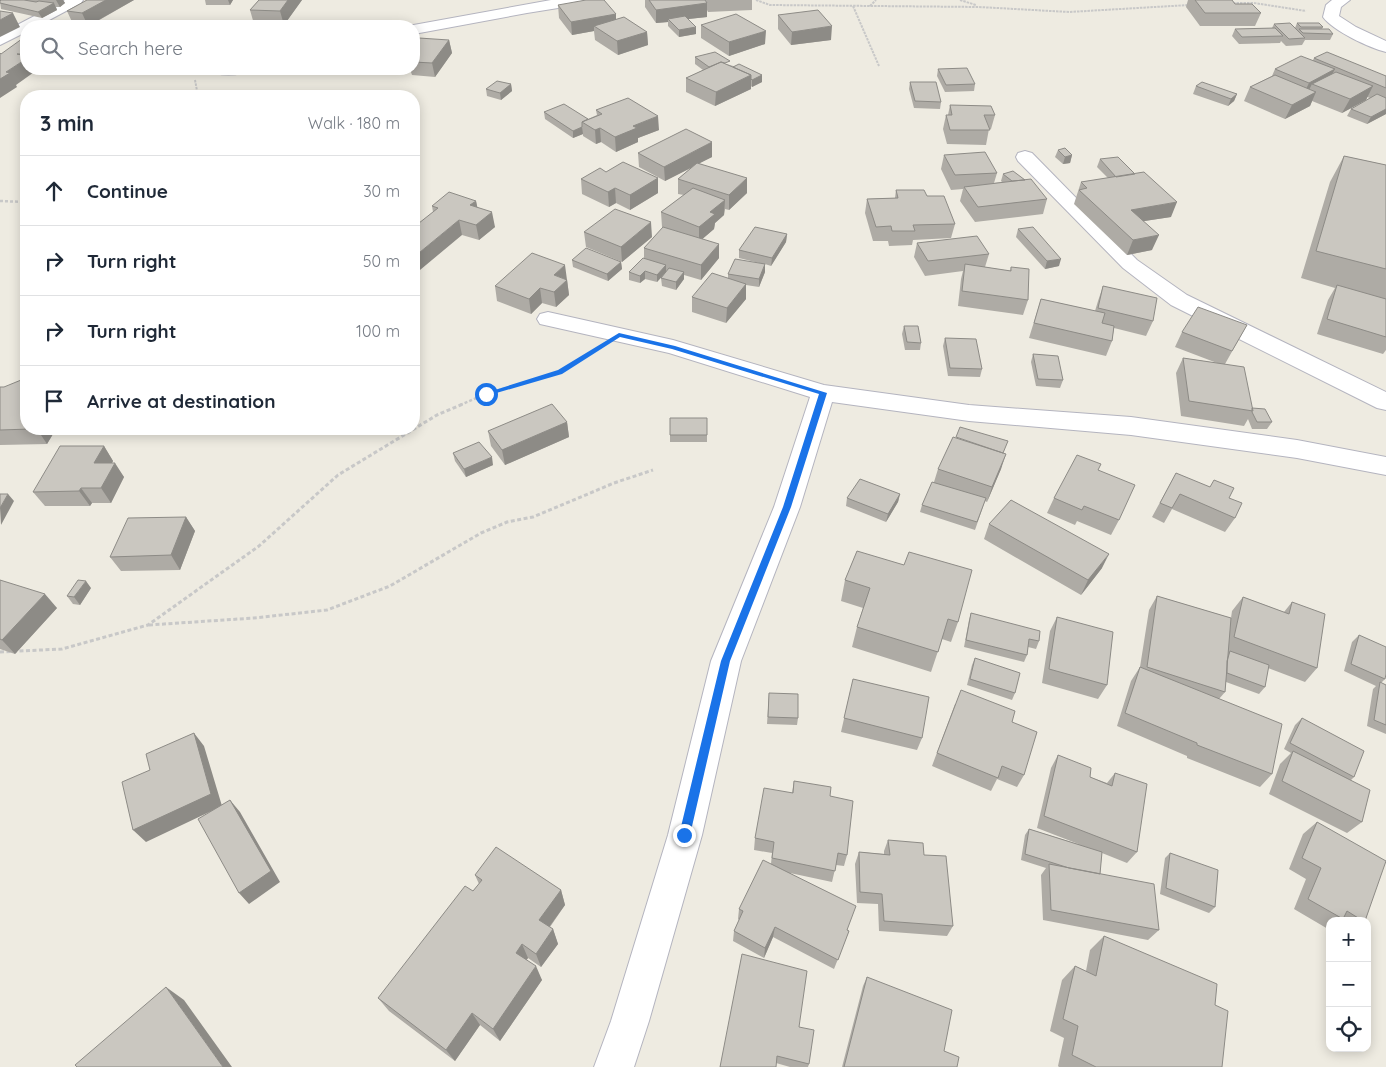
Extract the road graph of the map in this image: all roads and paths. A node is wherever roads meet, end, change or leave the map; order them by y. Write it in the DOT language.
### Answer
graph roads {
  1 [pos="76,0"];
  2 [pos="583,0"];
  3 [pos="756,0"];
  4 [pos="876,0"];
  5 [pos="960,0"];
  6 [pos="1343,0"];
  7 [pos="1225,4"];
  8 [pos="1195,5"];
  9 [pos="853,6"];
  10 [pos="870,6"];
  11 [pos="980,7"];
  12 [pos="1331,17"];
  13 [pos="38,20"];
  14 [pos="420,28"];
  15 [pos="20,30"];
  16 [pos="0,40"];
  17 [pos="1386,47"];
  18 [pos="880,66"];
  19 [pos="1025,157"];
  20 [pos="0,201"];
  21 [pos="20,202"];
  22 [pos="548,320"];
  23 [pos="619,335"];
  24 [pos="823,393"];
  25 [pos="1386,402"];
  26 [pos="420,425"];
  27 [pos="404,435"];
  28 [pos="1386,465"];
  29 [pos="653,470"];
  30 [pos="148,625"];
  31 [pos="0,652"];
  32 [pos="614,1067"];
  1 -- 13 [label="street"];
  2 -- 14 [label="street"];
  3 -- 9 [label="path"];
  4 -- 10 [label="path"];
  5 -- 11 [label="path"];
  6 -- 12 [label="street"];
  7 -- 12 [label="path"];
  8 -- 11 [label="path"];
  9 -- 10 [label="path"];
  9 -- 18 [label="path"];
  10 -- 11 [label="path"];
  12 -- 17 [label="street"];
  15 -- 16 [label="street"];
  19 -- 25 [label="street"];
  20 -- 21 [label="path"];
  22 -- 23 [label="street"];
  23 -- 24 [label="street"];
  23 -- 26 [label="path"];
  24 -- 28 [label="street"];
  24 -- 32 [label="street"];
  27 -- 30 [label="path"];
  29 -- 30 [label="path"];
  30 -- 31 [label="path"];
}
